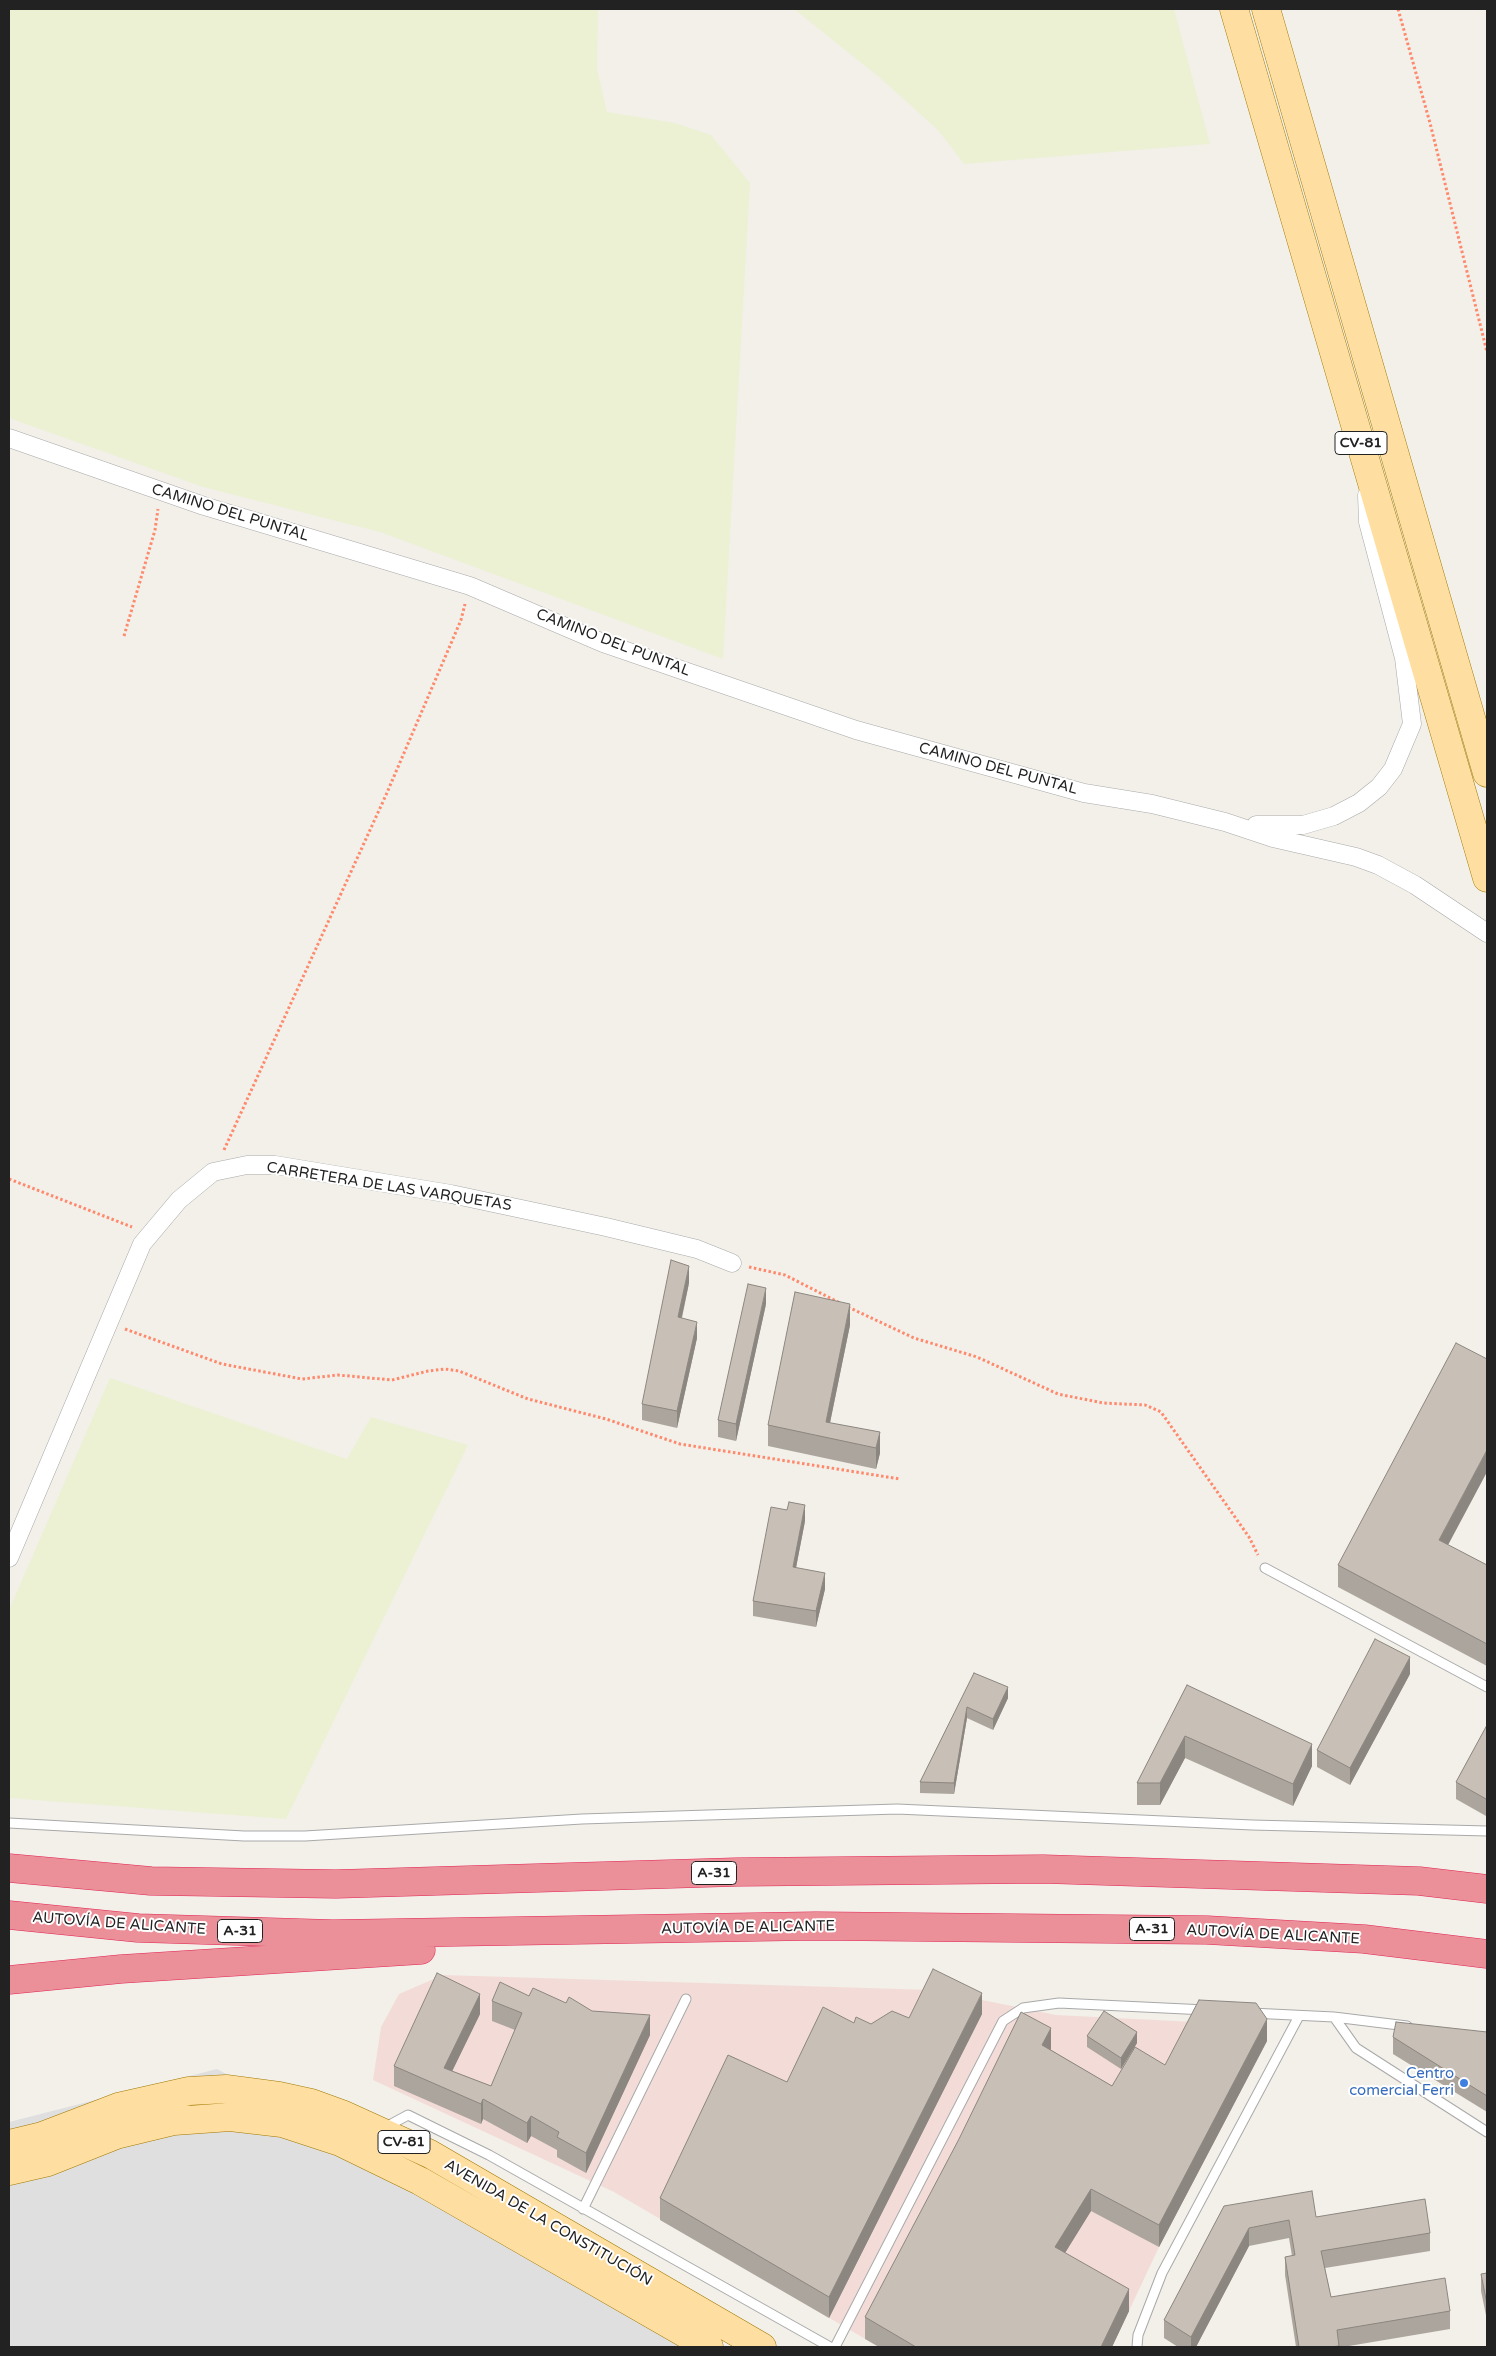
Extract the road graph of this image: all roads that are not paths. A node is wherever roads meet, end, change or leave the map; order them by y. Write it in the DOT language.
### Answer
graph roads {
  1 [pos="1234,9"];
  2 [pos="1266,9"];
  3 [pos="9,438"];
  4 [pos="1365,460"];
  5 [pos="1487,772"];
  6 [pos="1226,822"];
  7 [pos="1487,878"];
  8 [pos="1487,933"];
  9 [pos="732,1263"];
  10 [pos="9,1558"];
  11 [pos="1266,1568"];
  12 [pos="1487,1687"];
  13 [pos="9,1823"];
  14 [pos="1487,1831"];
  15 [pos="9,1868"];
  16 [pos="1487,1889"];
  17 [pos="9,1915"];
  18 [pos="472,1934"];
  19 [pos="1487,1954"];
  20 [pos="9,1980"];
  21 [pos="686,1999"];
  22 [pos="1219,2011"];
  23 [pos="1239,2012"];
  24 [pos="1299,2016"];
  25 [pos="1334,2017"];
  26 [pos="1420,2027"];
  27 [pos="379,2131"];
  28 [pos="1487,2132"];
  29 [pos="9,2144"];
  30 [pos="9,2171"];
  31 [pos="583,2208"];
  32 [pos="709,2347"];
  33 [pos="762,2347"];
  34 [pos="830,2347"];
  35 [pos="835,2347"];
  36 [pos="1137,2347"];
  1 -- 4 [label="main road, CV-81"];
  2 -- 5 [label="main road, CV-81"];
  3 -- 6 [label="street, CAMINO DEL PUNTAL"];
  4 -- 6 [label="street, CAMINO DEL PUNTAL"];
  4 -- 7 [label="main road, CV-81"];
  6 -- 8 [label="street, CAMINO DEL PUNTAL"];
  9 -- 10 [label="street, CARRETERA DE LAS VARQUETAS"];
  11 -- 12 [label="lane"];
  13 -- 14 [label="lane"];
  15 -- 16 [label="highway, A-31"];
  17 -- 18 [label="highway, AUTOVÍA DE ALICANTE / A-31"];
  18 -- 19 [label="highway, AUTOVÍA DE ALICANTE / A-31"];
  18 -- 20 [label="highway"];
  21 -- 31 [label="lane"];
  22 -- 35 [label="lane"];
  23 -- 24 [label="lane"];
  24 -- 25 [label="lane"];
  24 -- 36 [label="lane"];
  25 -- 26 [label="lane"];
  25 -- 28 [label="lane"];
  27 -- 29 [label="main road, AVENIDA DE LA CONSTITUCIÓN / CV-81"];
  27 -- 31 [label="lane"];
  27 -- 33 [label="main road, AVENIDA DE LA CONSTITUCIÓN / CV-81"];
  30 -- 32 [label="main road, AVENIDA DE LA CONSTITUCIÓN / CV-81"];
  31 -- 34 [label="lane"];
}
